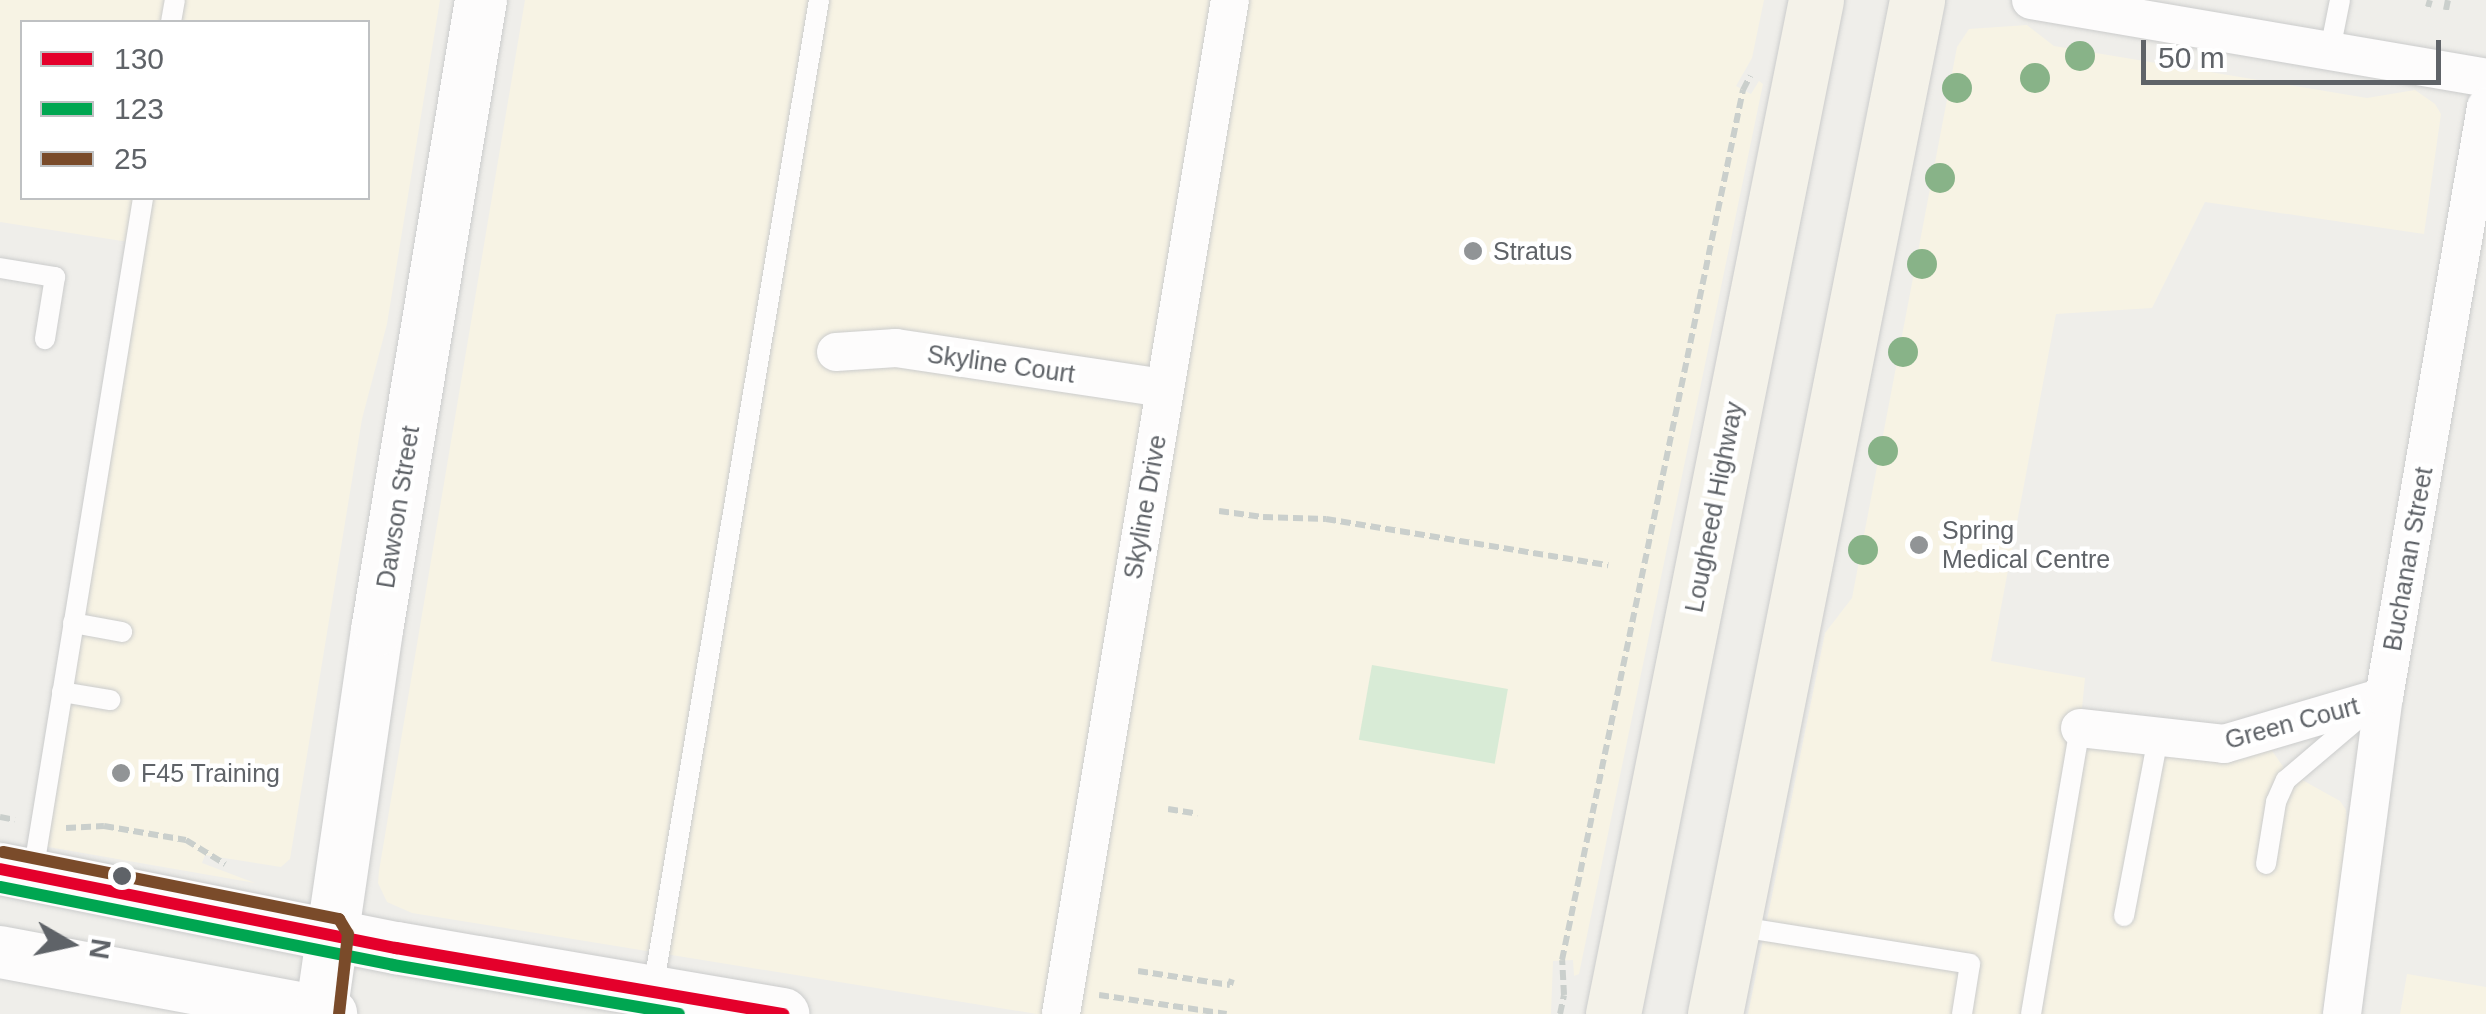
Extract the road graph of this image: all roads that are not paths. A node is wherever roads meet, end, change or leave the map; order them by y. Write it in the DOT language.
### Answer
graph roads {
  1 [pos="482,0"];
  2 [pos="819,0"];
  3 [pos="1230,0"];
  4 [pos="1816,0"];
  5 [pos="1917,0"];
  6 [pos="2031,0"];
  7 [pos="2340,0"];
  8 [pos="2330,50"];
  9 [pos="2486,78"];
  10 [pos="2486,107"];
  11 [pos="143,200"];
  12 [pos="0,268"];
  13 [pos="46,339"];
  14 [pos="836,352"];
  15 [pos="1166,388"];
  16 [pos="73,623"];
  17 [pos="122,632"];
  18 [pos="62,692"];
  19 [pos="2384,697"];
  20 [pos="110,700"];
  21 [pos="2080,728"];
  22 [pos="2158,738"];
  23 [pos="2266,864"];
  24 [pos="16,872"];
  25 [pos="2124,916"];
  26 [pos="1732,926"];
  27 [pos="331,934"];
  28 [pos="0,952"];
  29 [pos="653,992"];
  30 [pos="1063,1002"];
  31 [pos="324,1014"];
  32 [pos="783,1014"];
  33 [pos="1612,1014"];
  34 [pos="1715,1014"];
  35 [pos="1962,1014"];
  36 [pos="2030,1014"];
  37 [pos="2342,1014"];
  1 -- 27 [label="main road, Dawson Street"];
  2 -- 29 [label="lane"];
  3 -- 15 [label="street, Skyline Drive"];
  4 -- 33 [label="main road, Lougheed Highway"];
  5 -- 26 [label="main road"];
  6 -- 8 [label="street"];
  7 -- 8 [label="lane"];
  8 -- 9 [label="street"];
  10 -- 19 [label="street, Buchanan Street"];
  11 -- 16 [label="lane"];
  12 -- 13 [label="lane"];
  14 -- 15 [label="street, Skyline Court"];
  15 -- 30 [label="street, Skyline Drive"];
  16 -- 17 [label="lane"];
  16 -- 18 [label="lane"];
  18 -- 20 [label="lane"];
  18 -- 24 [label="lane"];
  19 -- 22 [label="street, Green Court"];
  19 -- 23 [label="lane"];
  19 -- 37 [label="street, Buchanan Street"];
  21 -- 22 [label="street, Green Court"];
  21 -- 36 [label="lane"];
  22 -- 25 [label="lane"];
  24 -- 27 [label="main road"];
  26 -- 34 [label="main road"];
  26 -- 35 [label="lane"];
  27 -- 29 [label="main road"];
  27 -- 31 [label="main road, Dawson Street"];
  28 -- 31 [label="main road"];
  29 -- 32 [label="main road"];
}
